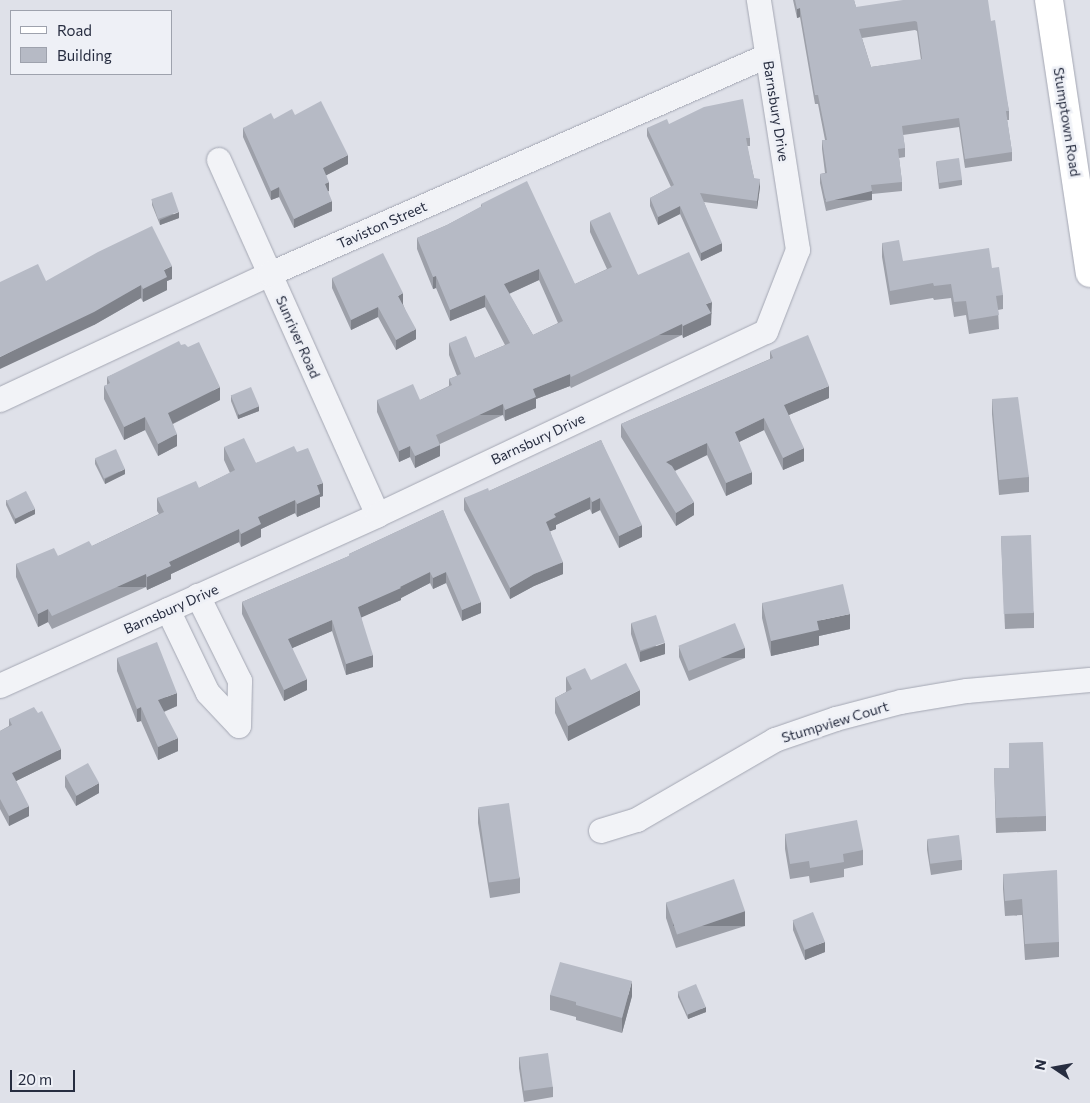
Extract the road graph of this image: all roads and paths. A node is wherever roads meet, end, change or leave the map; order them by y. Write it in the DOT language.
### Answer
graph roads {
  1 [pos="759,0"];
  2 [pos="1048,0"];
  3 [pos="767,56"];
  4 [pos="219,160"];
  5 [pos="1090,273"];
  6 [pos="270,274"];
  7 [pos="0,400"];
  8 [pos="378,515"];
  9 [pos="198,596"];
  10 [pos="168,610"];
  11 [pos="3,678"];
  12 [pos="1090,680"];
  13 [pos="601,830"];
  1 -- 3 [label="street, Barnsbury Drive"];
  2 -- 5 [label="street, Stumptown Road"];
  3 -- 6 [label="street, Taviston Street"];
  3 -- 8 [label="street, Barnsbury Drive"];
  4 -- 6 [label="street, Sunriver Road"];
  6 -- 7 [label="street, Taviston Street"];
  6 -- 8 [label="street, Sunriver Road"];
  8 -- 9 [label="street, Barnsbury Drive"];
  9 -- 10 [label="street, Barnsbury Drive"];
  9 -- 10 [label="street"];
  10 -- 11 [label="street, Barnsbury Drive"];
  12 -- 13 [label="street, Stumpview Court"];
}
